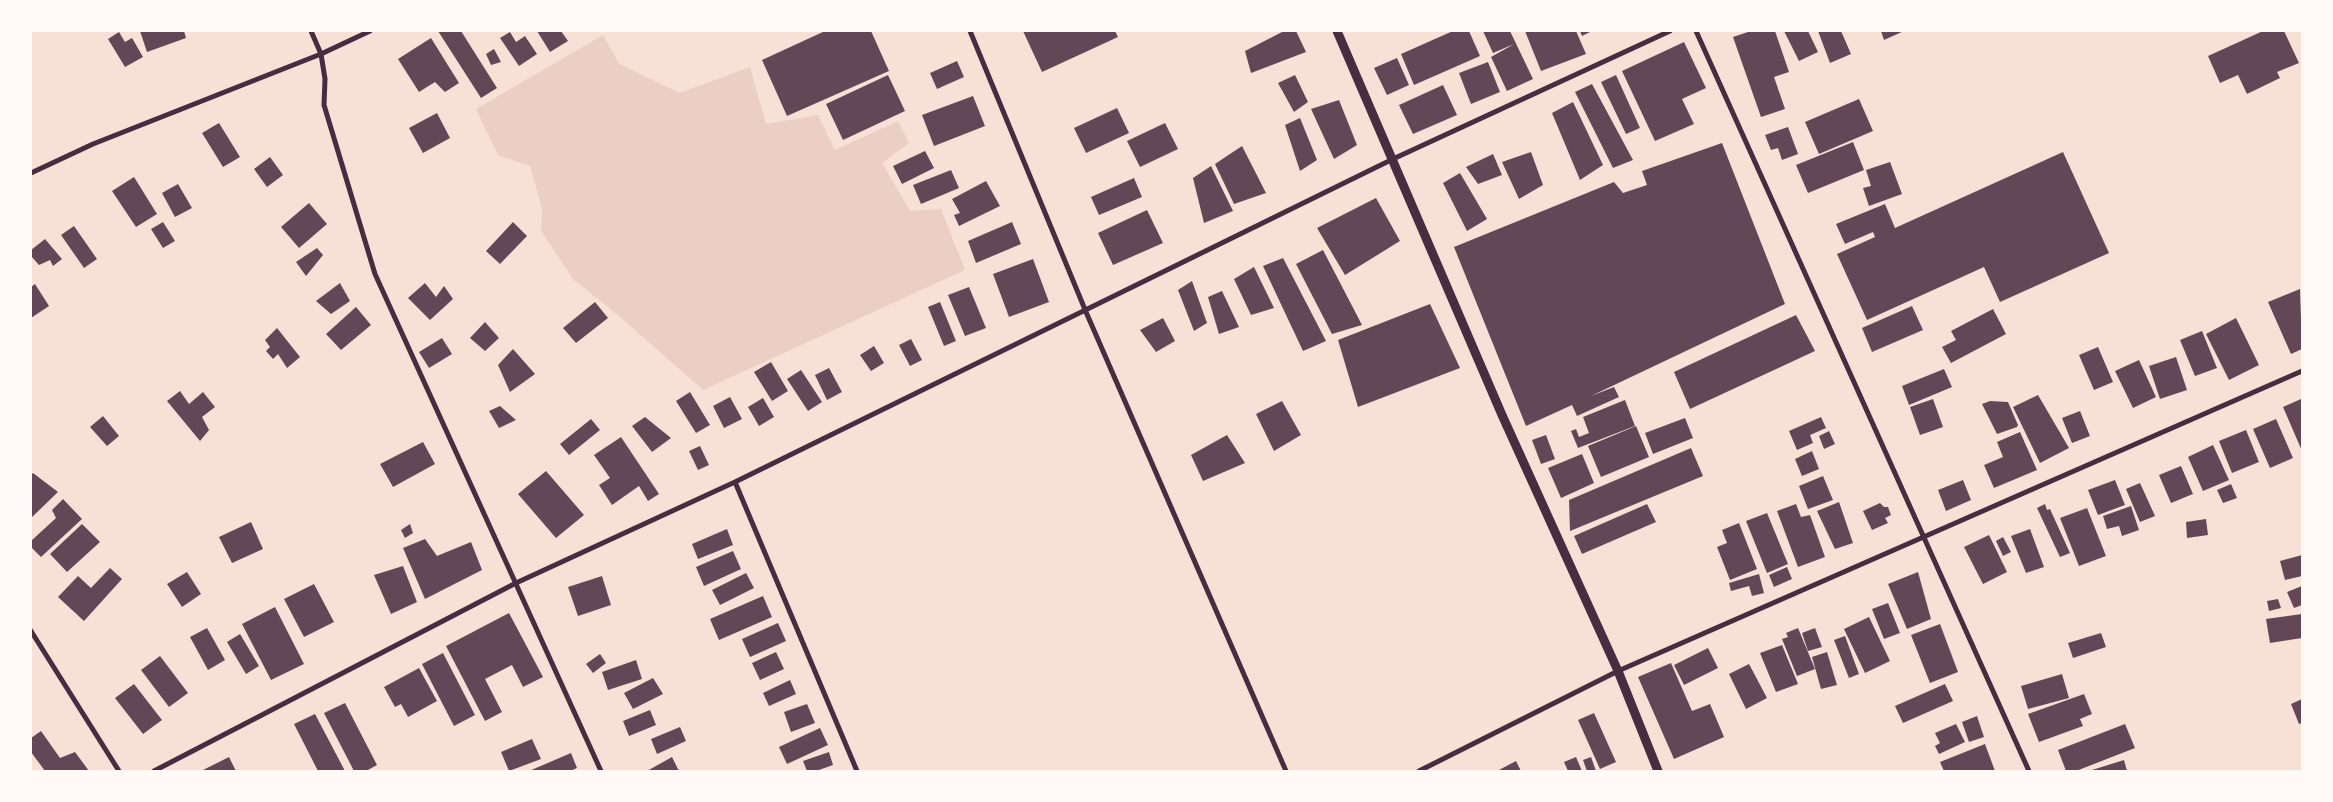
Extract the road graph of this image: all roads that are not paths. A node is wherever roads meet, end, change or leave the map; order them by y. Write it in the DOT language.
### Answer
graph roads {
  1 [pos="311,31"];
  2 [pos="370,31"];
  3 [pos="970,31"];
  4 [pos="1337,31"];
  5 [pos="1670,31"];
  6 [pos="1696,31"];
  7 [pos="321,54"];
  8 [pos="1393,159"];
  9 [pos="31,173"];
  10 [pos="1086,312"];
  11 [pos="2302,371"];
  12 [pos="735,482"];
  13 [pos="1925,536"];
  14 [pos="516,583"];
  15 [pos="31,631"];
  16 [pos="1618,671"];
  17 [pos="119,771"];
  18 [pos="154,771"];
  19 [pos="601,771"];
  20 [pos="857,771"];
  21 [pos="1286,771"];
  22 [pos="1419,771"];
  23 [pos="1658,771"];
  24 [pos="2030,771"];
  1 -- 7 [label="street"];
  2 -- 7 [label="street"];
  3 -- 10 [label="street"];
  4 -- 8 [label="street"];
  5 -- 8 [label="street"];
  6 -- 13 [label="street"];
  7 -- 9 [label="street"];
  7 -- 14 [label="street"];
  8 -- 10 [label="street"];
  8 -- 16 [label="street"];
  10 -- 12 [label="street"];
  10 -- 21 [label="street"];
  11 -- 13 [label="street"];
  12 -- 14 [label="street"];
  12 -- 20 [label="street"];
  13 -- 16 [label="street"];
  13 -- 24 [label="street"];
  14 -- 18 [label="street"];
  14 -- 19 [label="street"];
  15 -- 17 [label="street"];
  16 -- 22 [label="street"];
  16 -- 23 [label="street"];
}
